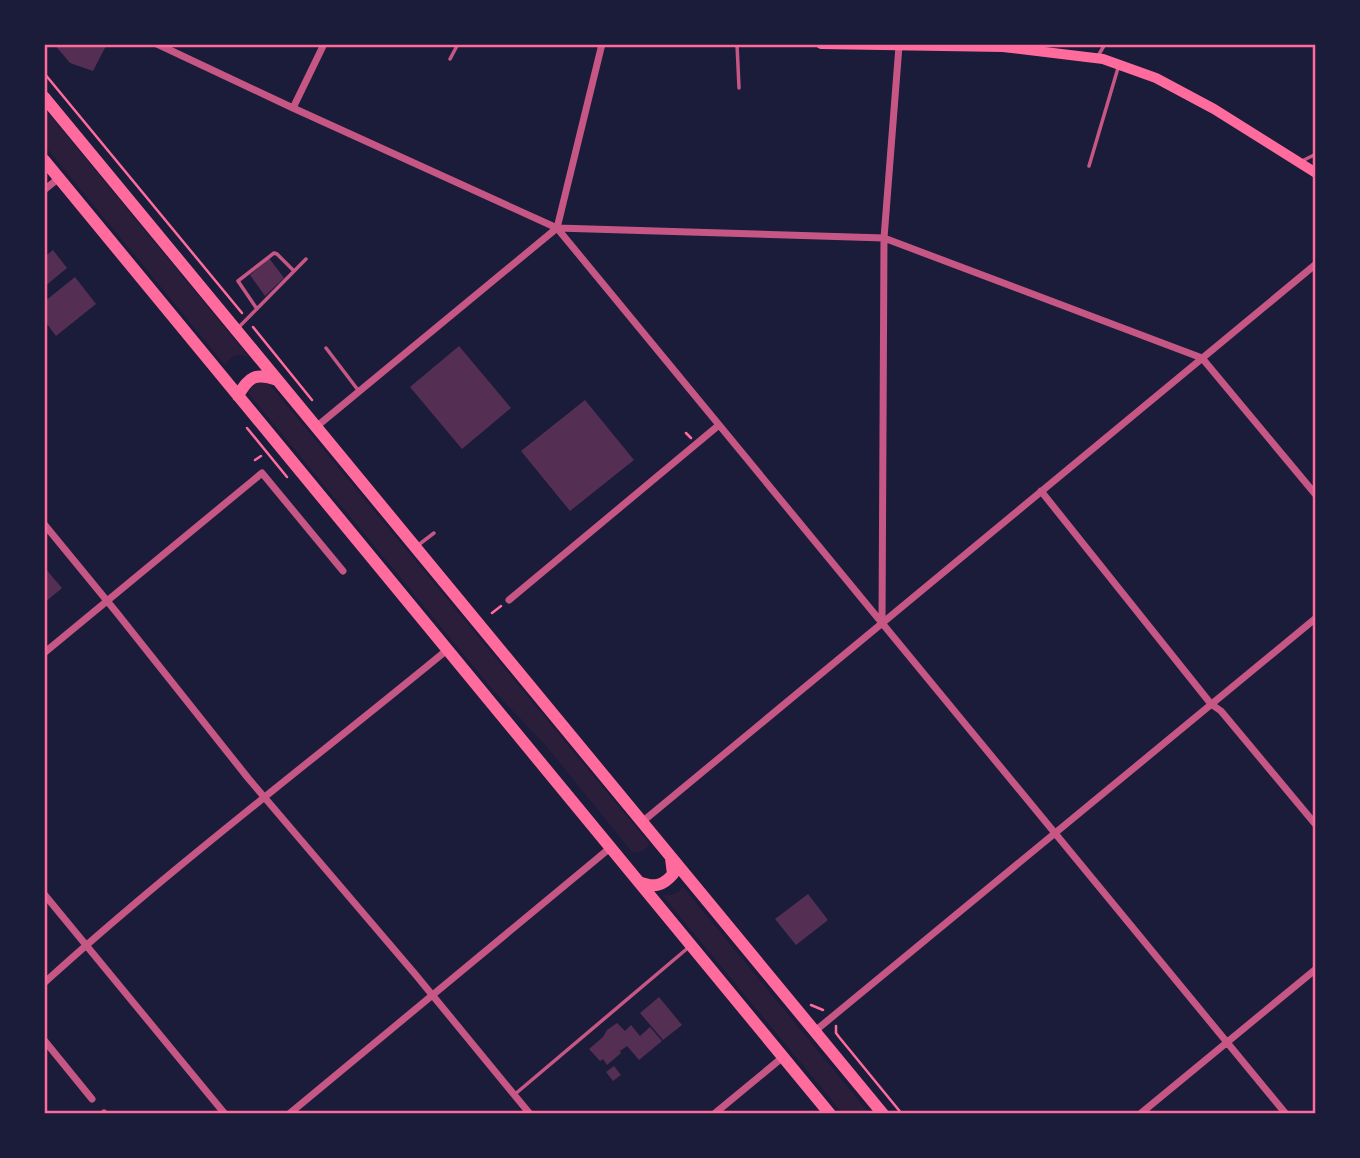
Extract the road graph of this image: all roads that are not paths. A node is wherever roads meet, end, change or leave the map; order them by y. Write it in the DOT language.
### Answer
graph roads {
  1 [pos="157,44"];
  2 [pos="324,44"];
  3 [pos="458,44"];
  4 [pos="602,44"];
  5 [pos="737,44"];
  6 [pos="821,44"];
  7 [pos="1105,44"];
  8 [pos="874,45"];
  9 [pos="900,45"];
  10 [pos="1097,58"];
  11 [pos="450,59"];
  12 [pos="1119,65"];
  13 [pos="739,88"];
  14 [pos="44,97"];
  15 [pos="293,108"];
  16 [pos="1316,154"];
  17 [pos="44,160"];
  18 [pos="1299,162"];
  19 [pos="1088,166"];
  20 [pos="1316,173"];
  21 [pos="59,178"];
  22 [pos="44,190"];
  23 [pos="556,228"];
  24 [pos="884,238"];
  25 [pos="306,259"];
  26 [pos="1316,264"];
  27 [pos="294,271"];
  28 [pos="257,309"];
  29 [pos="236,330"];
  30 [pos="326,348"];
  31 [pos="1202,358"];
  32 [pos="277,380"];
  33 [pos="360,391"];
  34 [pos="238,396"];
  35 [pos="719,425"];
  36 [pos="316,428"];
  37 [pos="1041,491"];
  38 [pos="1316,495"];
  39 [pos="44,524"];
  40 [pos="434,533"];
  41 [pos="416,548"];
  42 [pos="343,571"];
  43 [pos="509,600"];
  44 [pos="107,601"];
  45 [pos="1316,618"];
  46 [pos="882,623"];
  47 [pos="447,650"];
  48 [pos="44,653"];
  49 [pos="1211,704"];
  50 [pos="265,797"];
  51 [pos="642,822"];
  52 [pos="1316,825"];
  53 [pos="1055,833"];
  54 [pos="610,848"];
  55 [pos="670,856"];
  56 [pos="639,882"];
  57 [pos="44,894"];
  58 [pos="85,945"];
  59 [pos="691,946"];
  60 [pos="1316,969"];
  61 [pos="44,983"];
  62 [pos="432,996"];
  63 [pos="815,1031"];
  64 [pos="44,1040"];
  65 [pos="1227,1042"];
  66 [pos="783,1057"];
  67 [pos="514,1096"];
  68 [pos="92,1099"];
  69 [pos="225,1114"];
  70 [pos="289,1114"];
  71 [pos="530,1114"];
  72 [pos="714,1114"];
  73 [pos="830,1114"];
  74 [pos="883,1114"];
  75 [pos="1140,1114"];
  76 [pos="1286,1114"];
  1 -- 15 [label="street"];
  2 -- 15 [label="street"];
  3 -- 11 [label="lane"];
  4 -- 23 [label="street"];
  5 -- 13 [label="lane"];
  6 -- 8 [label="main road"];
  7 -- 10 [label="lane"];
  8 -- 9 [label="main road"];
  9 -- 10 [label="main road"];
  9 -- 24 [label="street"];
  10 -- 12 [label="main road"];
  12 -- 18 [label="main road"];
  12 -- 19 [label="lane"];
  14 -- 29 [label="highway"];
  15 -- 23 [label="street"];
  16 -- 18 [label="lane"];
  17 -- 21 [label="highway"];
  18 -- 20 [label="main road"];
  21 -- 22 [label="street"];
  21 -- 34 [label="highway"];
  23 -- 24 [label="street"];
  23 -- 33 [label="street"];
  23 -- 35 [label="street"];
  24 -- 31 [label="street"];
  24 -- 46 [label="street"];
  25 -- 27 [label="lane"];
  26 -- 31 [label="street"];
  27 -- 28 [label="lane"];
  27 -- 28 [label="lane"];
  28 -- 29 [label="lane"];
  29 -- 32 [label="highway"];
  30 -- 33 [label="lane"];
  31 -- 37 [label="street"];
  31 -- 38 [label="street"];
  32 -- 34 [label="highway"];
  32 -- 36 [label="highway"];
  33 -- 36 [label="street"];
  34 -- 47 [label="highway"];
  35 -- 43 [label="street"];
  35 -- 46 [label="street"];
  36 -- 41 [label="highway"];
  37 -- 46 [label="street"];
  37 -- 49 [label="street"];
  39 -- 44 [label="street"];
  40 -- 41 [label="lane"];
  41 -- 51 [label="highway"];
  42 -- 44 [label="street"];
  44 -- 48 [label="street"];
  44 -- 50 [label="street"];
  45 -- 49 [label="street"];
  46 -- 51 [label="street"];
  46 -- 53 [label="street"];
  47 -- 50 [label="street"];
  47 -- 54 [label="highway"];
  49 -- 52 [label="street"];
  49 -- 53 [label="street"];
  50 -- 58 [label="street"];
  50 -- 62 [label="street"];
  51 -- 55 [label="highway"];
  53 -- 63 [label="street"];
  53 -- 65 [label="street"];
  54 -- 56 [label="highway"];
  54 -- 62 [label="street"];
  55 -- 56 [label="highway"];
  55 -- 63 [label="highway"];
  56 -- 59 [label="highway"];
  57 -- 58 [label="street"];
  58 -- 61 [label="street"];
  58 -- 69 [label="street"];
  59 -- 66 [label="highway"];
  59 -- 67 [label="lane"];
  60 -- 65 [label="street"];
  62 -- 67 [label="street"];
  62 -- 70 [label="street"];
  63 -- 74 [label="highway"];
  64 -- 68 [label="street"];
  65 -- 75 [label="street"];
  65 -- 76 [label="street"];
  66 -- 72 [label="street"];
  66 -- 73 [label="highway"];
  67 -- 71 [label="street"];
}
